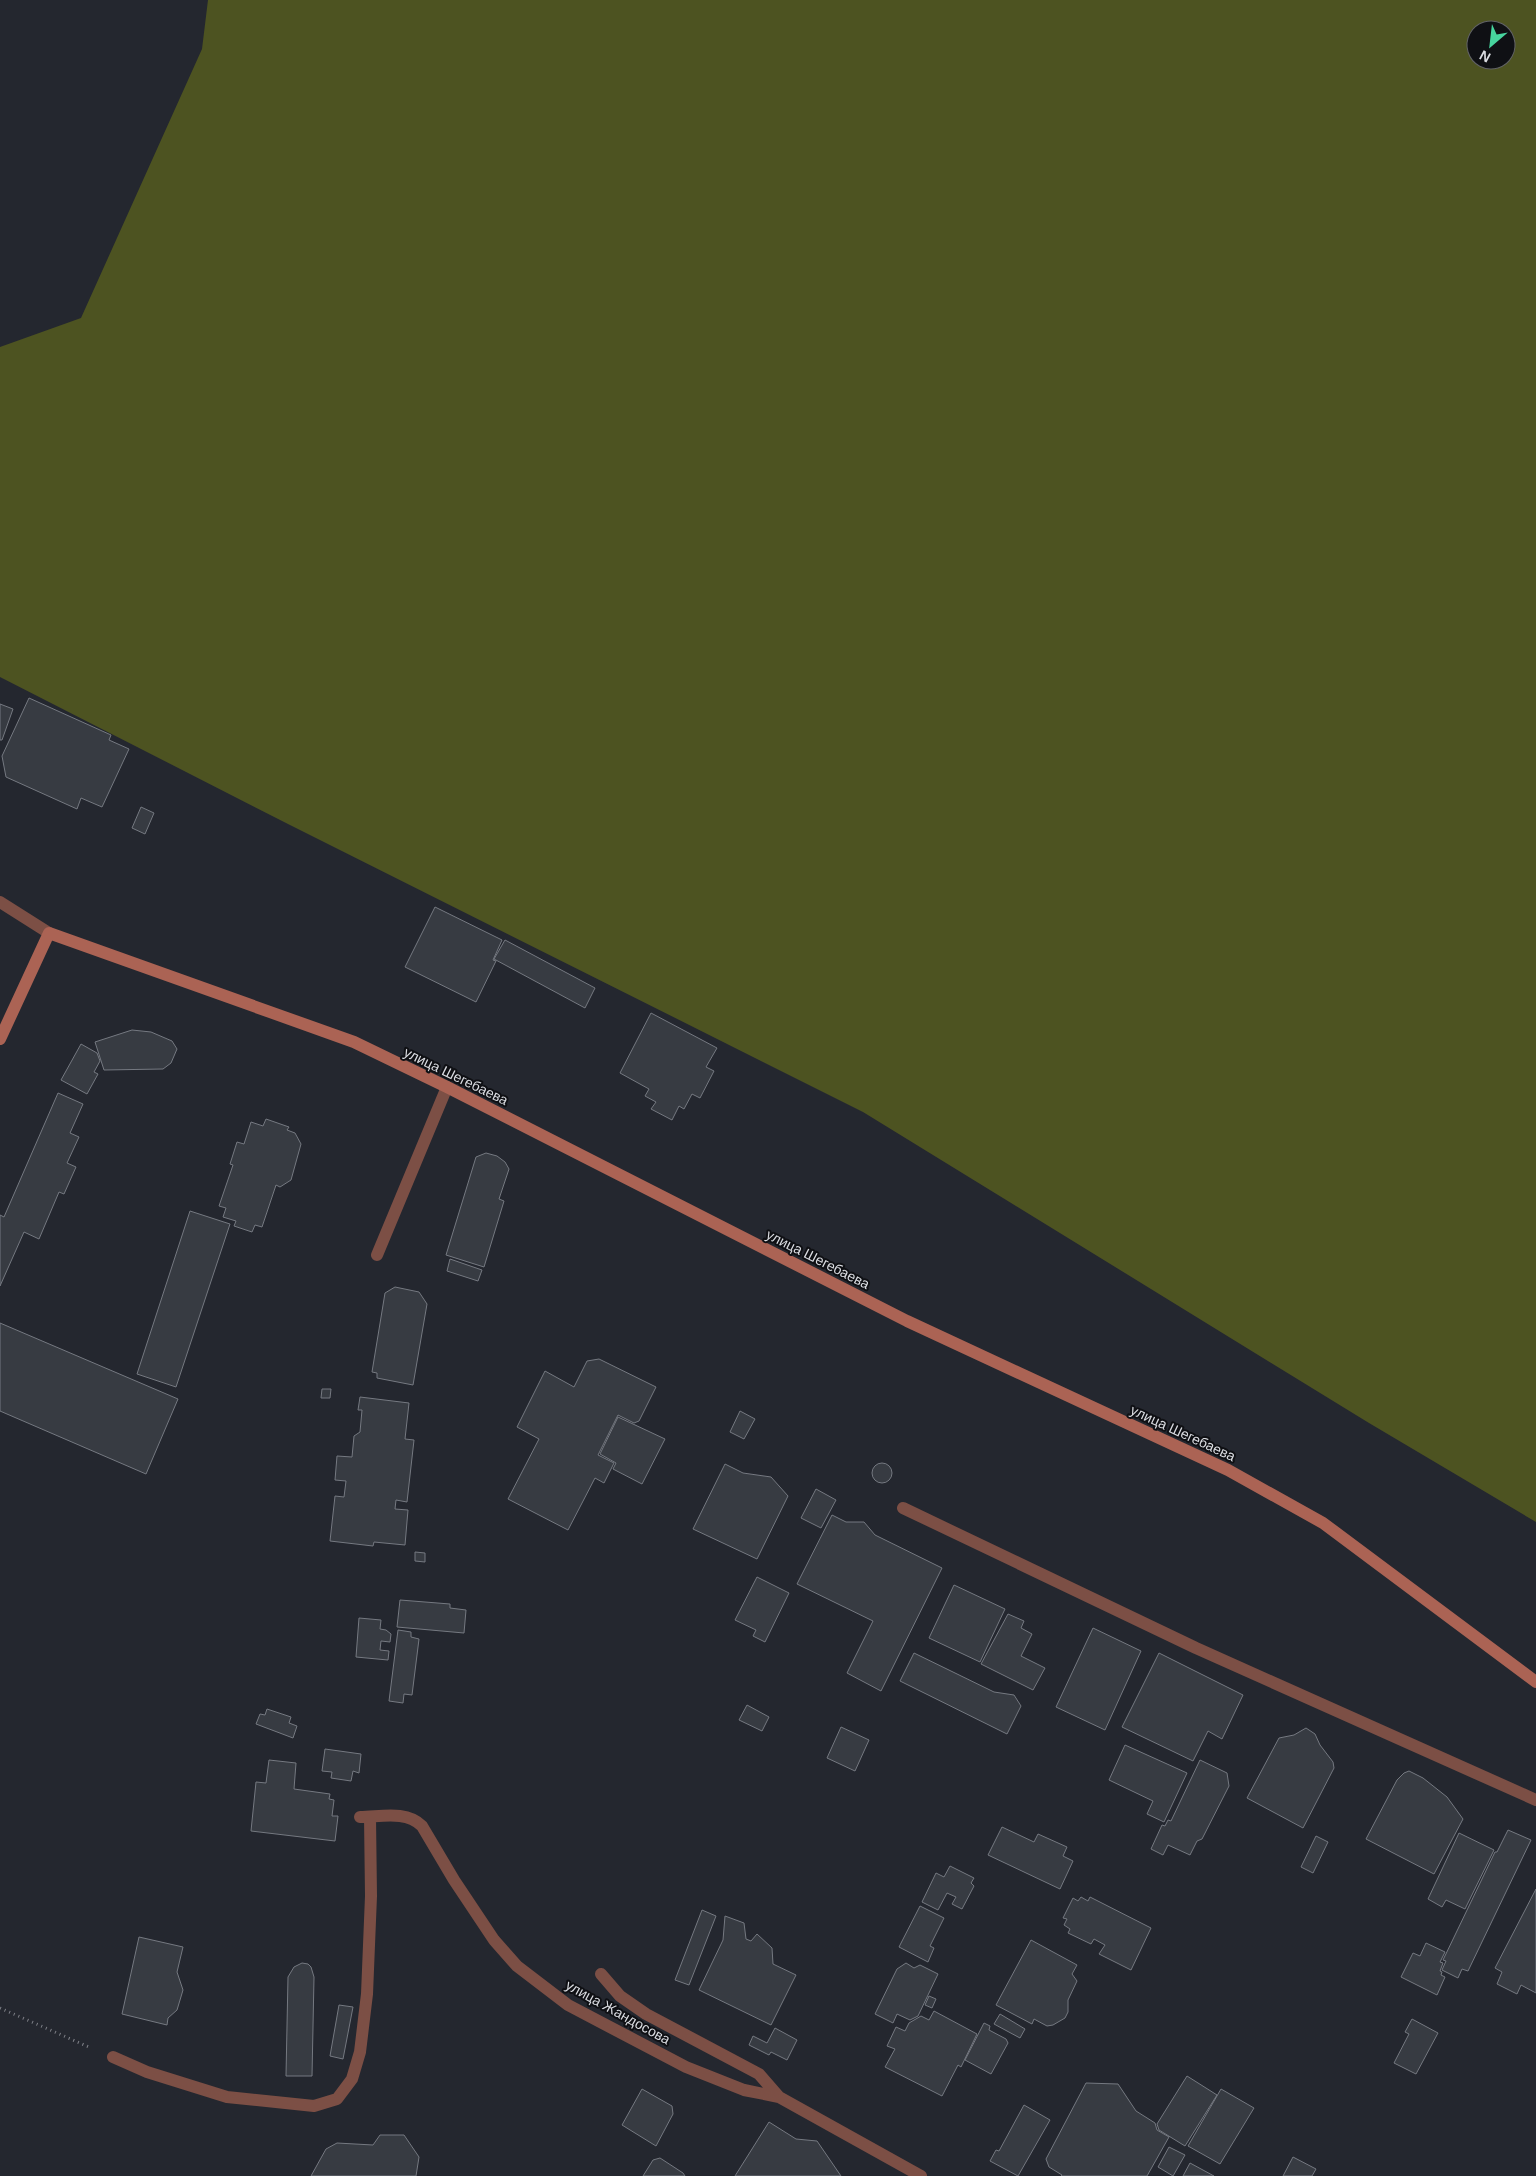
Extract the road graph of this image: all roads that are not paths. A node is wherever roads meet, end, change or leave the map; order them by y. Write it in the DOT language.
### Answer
graph roads {
  1 [pos="0,902"];
  2 [pos="49,933"];
  3 [pos="0,1039"];
  4 [pos="447,1087"];
  5 [pos="377,1255"];
  6 [pos="903,1508"];
  7 [pos="1536,1682"];
  8 [pos="1536,1800"];
  9 [pos="601,1974"];
  10 [pos="113,2058"];
  11 [pos="779,2097"];
  12 [pos="917,2175"];
  1 -- 2 [label="street"];
  2 -- 3 [label="main road"];
  2 -- 4 [label="main road, улица Шегебаева"];
  4 -- 5 [label="street"];
  4 -- 7 [label="main road, улица Шегебаева"];
  6 -- 8 [label="street"];
  9 -- 11 [label="street"];
  10 -- 11 [label="street, улица Жандосова"];
  11 -- 12 [label="street, улица Жандосова"];
}
